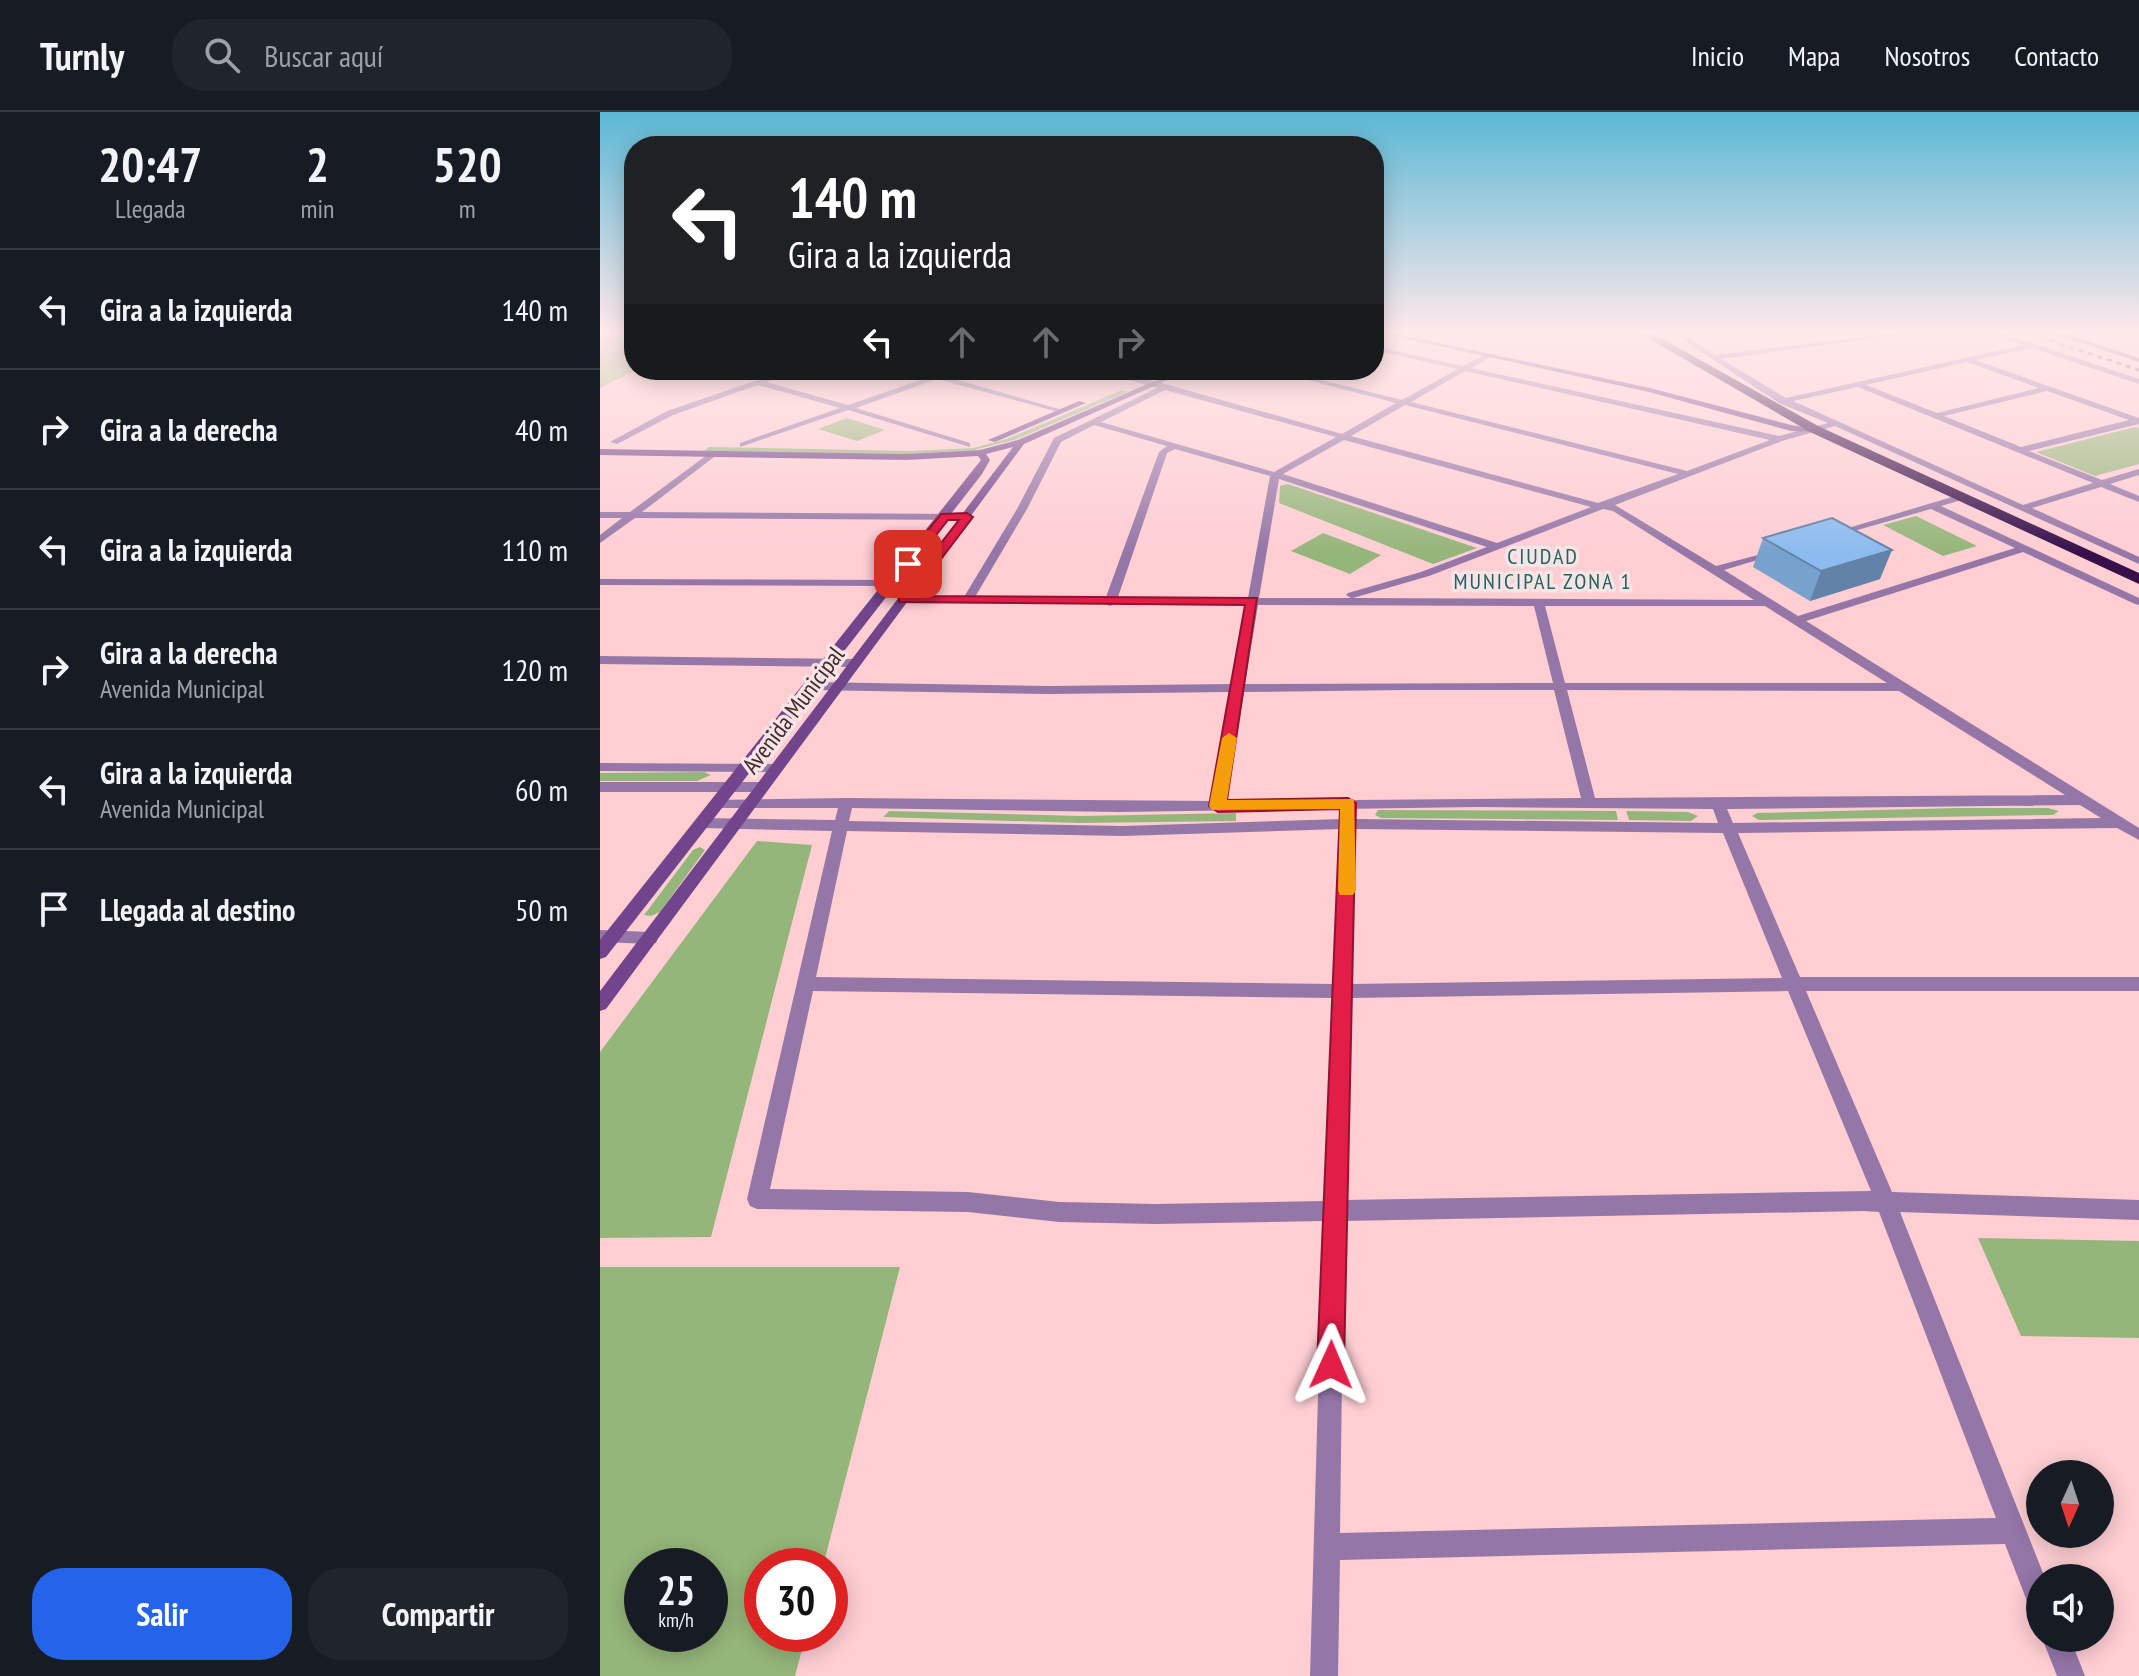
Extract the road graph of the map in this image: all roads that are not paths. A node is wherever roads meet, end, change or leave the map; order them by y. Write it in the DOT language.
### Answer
graph roads {
  1 [pos="687,407"];
  2 [pos="844,407"];
  3 [pos="851,407"];
  4 [pos="1048,407"];
  5 [pos="1072,407"];
  6 [pos="1101,407"];
  7 [pos="1124,407"];
  8 [pos="1238,407"];
  9 [pos="1398,407"];
  10 [pos="1421,407"];
  11 [pos="1638,407"];
  12 [pos="1713,407"];
  13 [pos="1773,407"];
  14 [pos="1801,407"];
  15 [pos="1913,407"];
  16 [pos="1971,407"];
  17 [pos="2099,407"];
  18 [pos="848,408"];
  19 [pos="1062,411"];
  20 [pos="1935,416"];
  21 [pos="2138,421"];
  22 [pos="1092,422"];
  23 [pos="1837,423"];
  24 [pos="1814,429"];
  25 [pos="1346,437"];
  26 [pos="1779,439"];
  27 [pos="600,442"];
  28 [pos="614,442"];
  29 [pos="1021,442"];
  30 [pos="743,445"];
  31 [pos="967,445"];
  32 [pos="1174,446"];
  33 [pos="2021,450"];
  34 [pos="600,452"];
  35 [pos="980,453"];
  36 [pos="711,455"];
  37 [pos="2139,472"];
  38 [pos="1691,474"];
  39 [pos="1275,475"];
  40 [pos="2098,482"];
  41 [pos="1962,497"];
  42 [pos="2139,499"];
  43 [pos="1931,505"];
  44 [pos="1598,506"];
  45 [pos="2023,508"];
  46 [pos="600,515"];
  47 [pos="631,516"];
  48 [pos="945,517"];
  49 [pos="967,517"];
  50 [pos="1824,537"];
  51 [pos="600,540"];
  52 [pos="1495,546"];
  53 [pos="1793,546"];
  54 [pos="2025,548"];
  55 [pos="2139,561"];
  56 [pos="1717,569"];
  57 [pos="2139,579"];
  58 [pos="600,582"];
  59 [pos="892,583"];
  60 [pos="903,600"];
  61 [pos="968,600"];
  62 [pos="1252,601"];
  63 [pos="1319,601"];
  64 [pos="2139,602"];
  65 [pos="1110,603"];
  66 [pos="1771,603"];
  67 [pos="1539,604"];
  68 [pos="1798,620"];
  69 [pos="600,660"];
  70 [pos="829,662"];
  71 [pos="856,663"];
  72 [pos="811,686"];
  73 [pos="838,686"];
  74 [pos="1562,686"];
  75 [pos="1903,687"];
  76 [pos="1239,688"];
  77 [pos="600,767"];
  78 [pos="745,767"];
  79 [pos="777,768"];
  80 [pos="600,787"];
  81 [pos="729,787"];
  82 [pos="762,787"];
  83 [pos="2083,800"];
  84 [pos="1589,802"];
  85 [pos="846,803"];
  86 [pos="1718,804"];
  87 [pos="716,805"];
  88 [pos="750,805"];
  89 [pos="1218,806"];
  90 [pos="1348,814"];
  91 [pos="701,823"];
  92 [pos="2119,823"];
  93 [pos="735,824"];
  94 [pos="839,825"];
  95 [pos="1729,828"];
  96 [pos="2139,835"];
  97 [pos="606,937"];
  98 [pos="650,938"];
  99 [pos="600,952"];
  100 [pos="806,984"];
  101 [pos="1794,984"];
  102 [pos="2139,984"];
  103 [pos="1344,991"];
  104 [pos="600,1004"];
  105 [pos="1886,1203"];
  106 [pos="2139,1210"];
  107 [pos="1334,1212"];
  108 [pos="2013,1531"];
  109 [pos="1326,1547"];
  110 [pos="2026,1564"];
  111 [pos="2062,1652"];
  112 [pos="1324,1676"];
  113 [pos="2071,1676"];
  1 -- 28 [label="street"];
  2 -- 18 [label="street"];
  3 -- 18 [label="street"];
  4 -- 19 [label="street"];
  5 -- 19 [label="main road"];
  6 -- 29 [label="main road"];
  7 -- 22 [label="street"];
  8 -- 25 [label="street"];
  9 -- 25 [label="street"];
  10 -- 38 [label="street"];
  11 -- 26 [label="street"];
  12 -- 24 [label="main road"];
  13 -- 24 [label="highway"];
  14 -- 23 [label="street"];
  15 -- 20 [label="street"];
  16 -- 20 [label="street"];
  17 -- 21 [label="street"];
  18 -- 30 [label="street"];
  18 -- 31 [label="street"];
  19 -- 31 [label="main road"];
  20 -- 33 [label="street"];
  21 -- 33 [label="street"];
  22 -- 32 [label="street"];
  22 -- 61 [label="street"];
  23 -- 24 [label="street"];
  23 -- 45 [label="street"];
  24 -- 26 [label="street"];
  24 -- 41 [label="highway"];
  25 -- 39 [label="street"];
  25 -- 44 [label="street"];
  26 -- 38 [label="street"];
  27 -- 28 [label="main road"];
  28 -- 30 [label="main road"];
  29 -- 35 [label="main road"];
  29 -- 49 [label="main road, Avenida Municipal"];
  30 -- 31 [label="main road"];
  32 -- 39 [label="street"];
  32 -- 65 [label="street"];
  33 -- 40 [label="street"];
  34 -- 36 [label="main road"];
  35 -- 36 [label="main road"];
  35 -- 48 [label="main road, Avenida Municipal"];
  36 -- 47 [label="street"];
  37 -- 40 [label="street"];
  38 -- 44 [label="street"];
  39 -- 52 [label="street"];
  39 -- 62 [label="street"];
  40 -- 42 [label="street"];
  40 -- 45 [label="street"];
  41 -- 43 [label="street"];
  41 -- 57 [label="highway"];
  43 -- 50 [label="street"];
  43 -- 54 [label="street"];
  44 -- 52 [label="street"];
  44 -- 56 [label="street"];
  45 -- 55 [label="street"];
  46 -- 47 [label="street"];
  47 -- 48 [label="street"];
  47 -- 51 [label="street"];
  48 -- 49 [label="street"];
  48 -- 59 [label="main road, Avenida Municipal"];
  49 -- 60 [label="main road, Avenida Municipal"];
  52 -- 63 [label="street"];
  53 -- 56 [label="street"];
  54 -- 64 [label="street"];
  54 -- 68 [label="street"];
  56 -- 66 [label="street"];
  58 -- 59 [label="street"];
  59 -- 60 [label="street"];
  59 -- 70 [label="main road, Avenida Municipal"];
  60 -- 61 [label="street"];
  60 -- 71 [label="main road, Avenida Municipal"];
  61 -- 65 [label="street"];
  62 -- 63 [label="street"];
  62 -- 65 [label="street"];
  62 -- 76 [label="street"];
  63 -- 67 [label="street"];
  66 -- 67 [label="street"];
  66 -- 68 [label="street"];
  67 -- 74 [label="street"];
  68 -- 75 [label="street"];
  69 -- 70 [label="street"];
  70 -- 71 [label="street"];
  70 -- 72 [label="main road, Avenida Municipal"];
  71 -- 73 [label="main road, Avenida Municipal"];
  72 -- 73 [label="street"];
  72 -- 78 [label="main road, Avenida Municipal"];
  73 -- 76 [label="street"];
  73 -- 79 [label="main road, Avenida Municipal"];
  74 -- 75 [label="street"];
  74 -- 76 [label="street"];
  74 -- 84 [label="street"];
  75 -- 83 [label="street"];
  76 -- 89 [label="street"];
  77 -- 78 [label="street"];
  78 -- 79 [label="street"];
  78 -- 81 [label="main road, Avenida Municipal"];
  79 -- 82 [label="main road, Avenida Municipal"];
  80 -- 81 [label="street"];
  81 -- 82 [label="street"];
  81 -- 87 [label="main road, Avenida Municipal"];
  82 -- 88 [label="main road, Avenida Municipal"];
  83 -- 86 [label="street"];
  83 -- 92 [label="street"];
  84 -- 86 [label="street"];
  84 -- 90 [label="street"];
  85 -- 88 [label="street"];
  85 -- 89 [label="street"];
  85 -- 94 [label="street"];
  86 -- 95 [label="street"];
  87 -- 88 [label="street"];
  87 -- 91 [label="main road, Avenida Municipal"];
  88 -- 93 [label="main road, Avenida Municipal"];
  89 -- 90 [label="street"];
  90 -- 94 [label="street"];
  90 -- 95 [label="street"];
  90 -- 103 [label="street"];
  91 -- 93 [label="street"];
  91 -- 97 [label="main road, Avenida Municipal"];
  92 -- 95 [label="street"];
  92 -- 96 [label="street"];
  93 -- 94 [label="street"];
  93 -- 98 [label="main road, Avenida Municipal"];
  94 -- 100 [label="street"];
  95 -- 101 [label="street"];
  97 -- 98 [label="street"];
  97 -- 99 [label="main road, Avenida Municipal"];
  98 -- 104 [label="main road, Avenida Municipal"];
  100 -- 103 [label="street"];
  100 -- 107 [label="street"];
  101 -- 102 [label="street"];
  101 -- 103 [label="street"];
  101 -- 105 [label="street"];
  103 -- 107 [label="street"];
  105 -- 106 [label="street"];
  105 -- 107 [label="street"];
  105 -- 108 [label="street"];
  107 -- 109 [label="street"];
  108 -- 109 [label="street"];
  108 -- 110 [label="street"];
  109 -- 112 [label="street"];
  111 -- 113 [label="street"];
}
